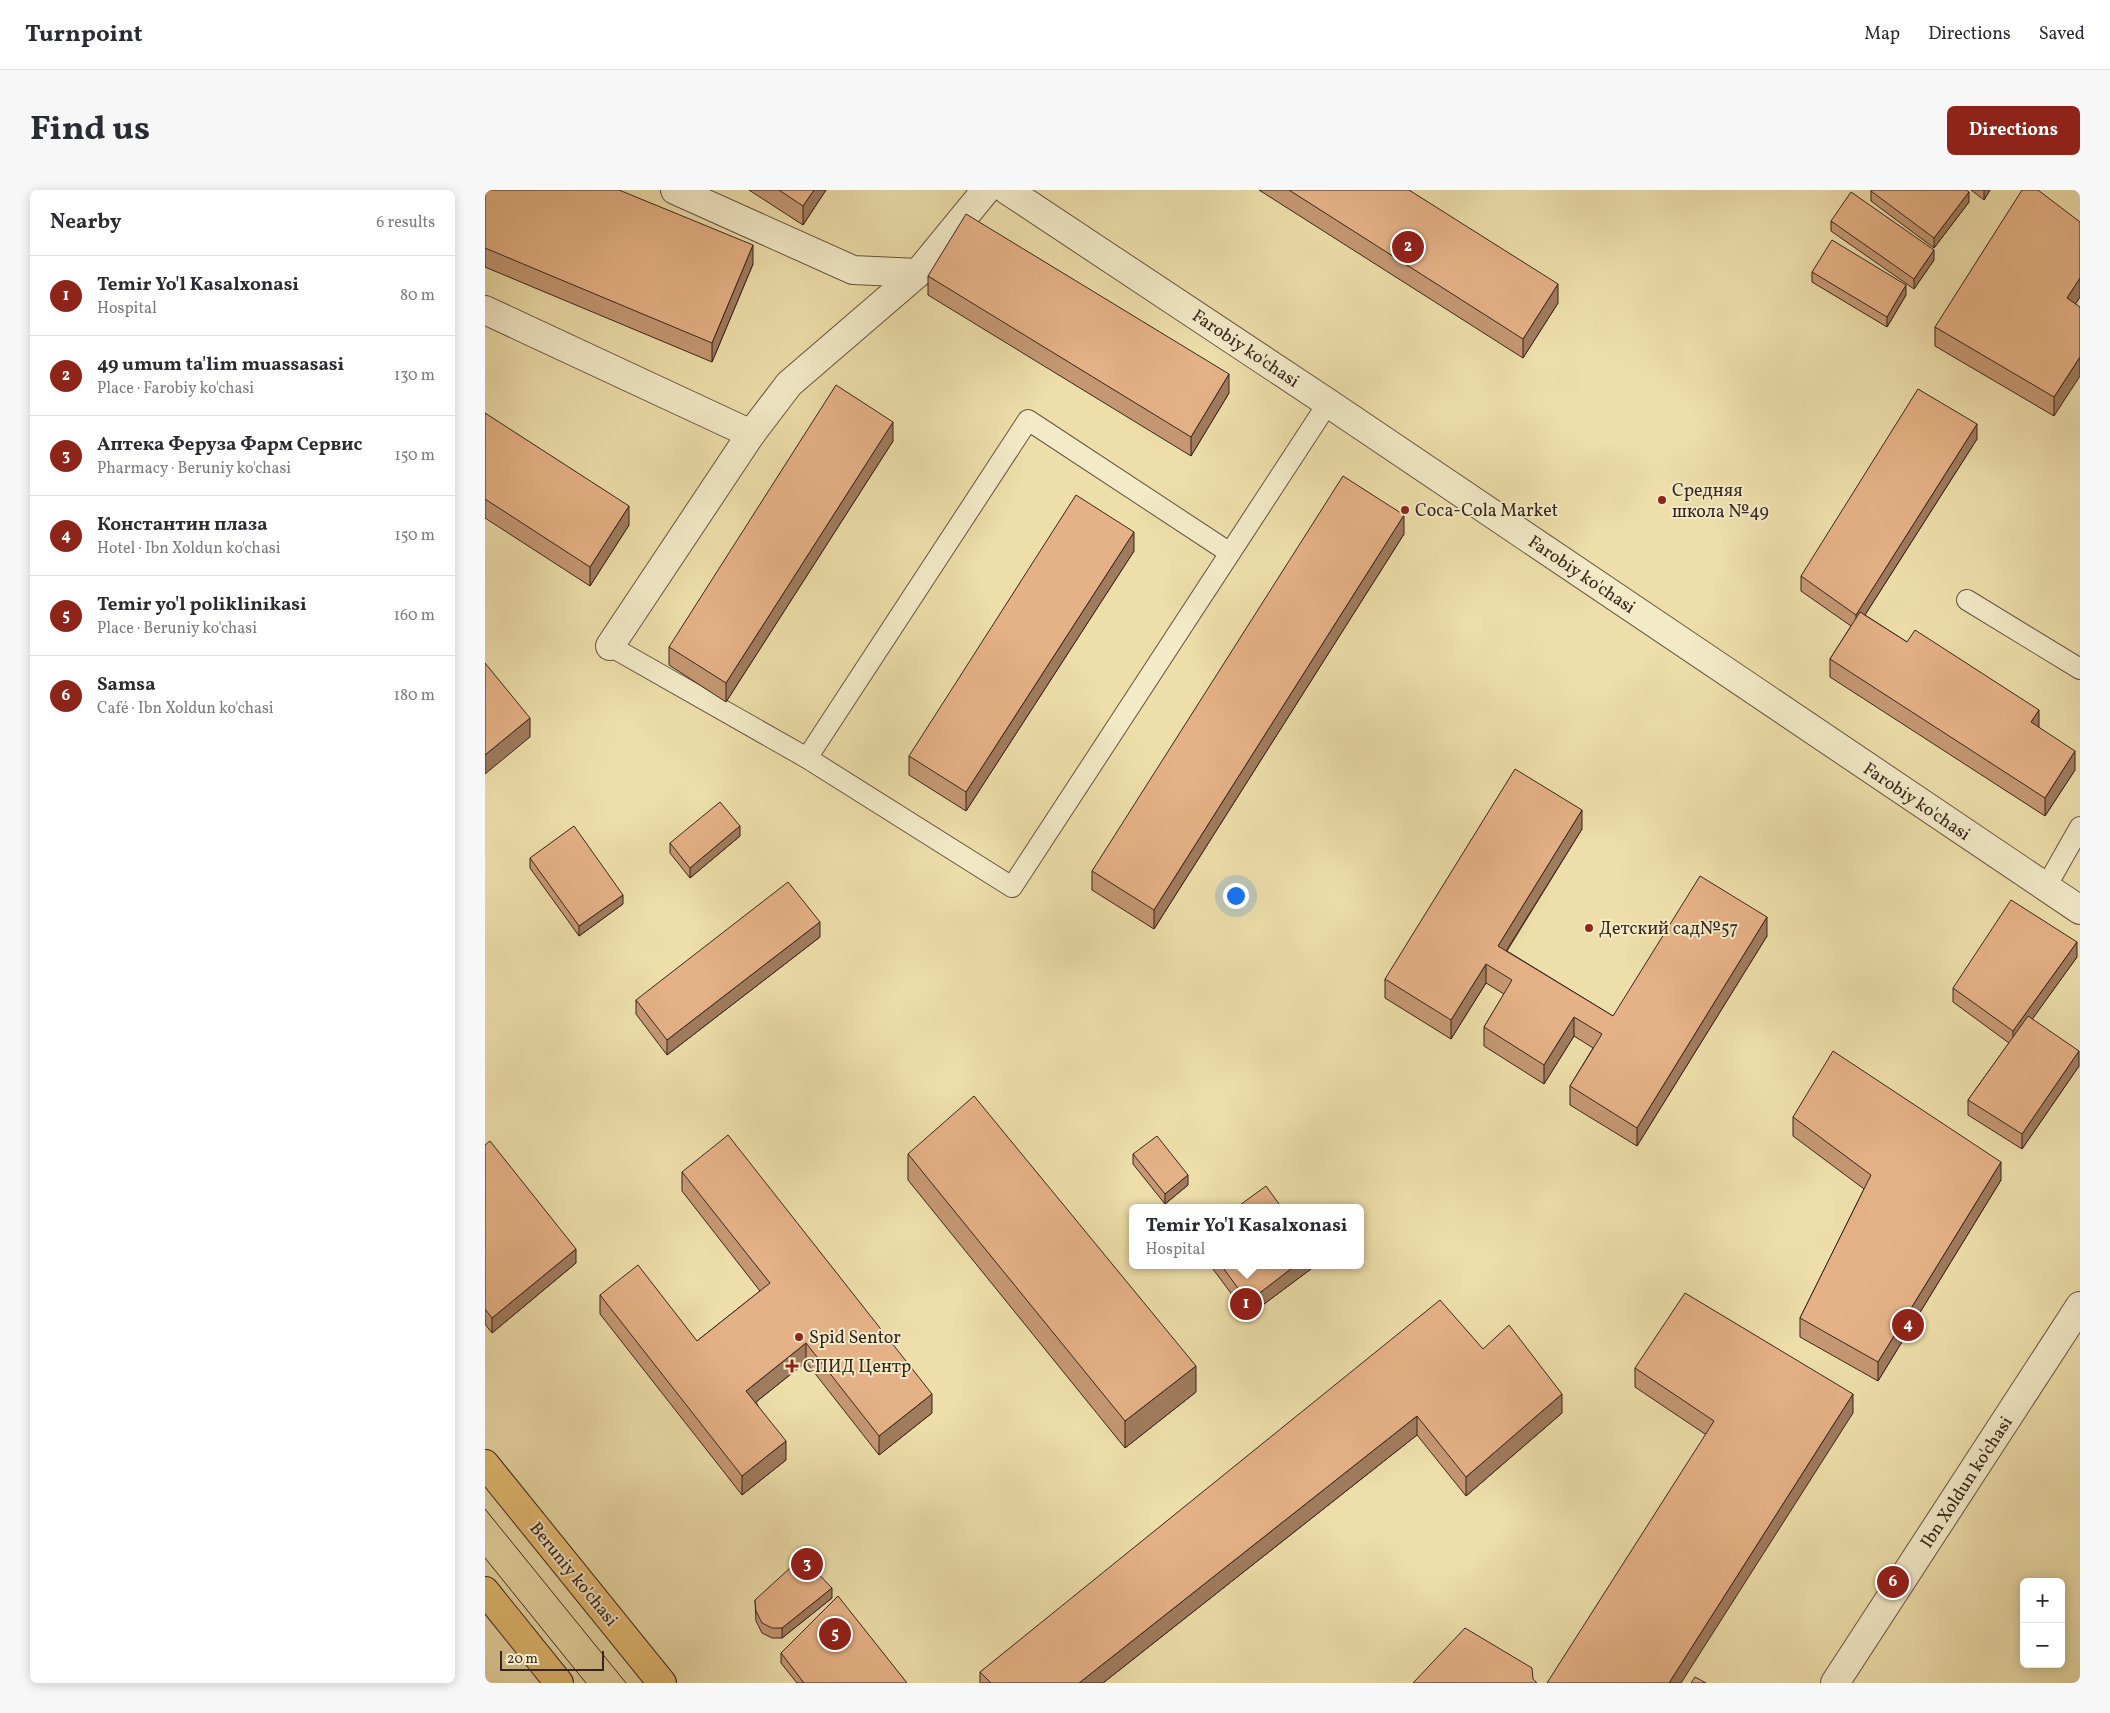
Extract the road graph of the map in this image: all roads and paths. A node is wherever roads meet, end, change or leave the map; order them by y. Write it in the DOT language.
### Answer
graph roads {
  1 [pos="675,190"];
  2 [pos="986,190"];
  3 [pos="1007,190"];
  4 [pos="918,273"];
  5 [pos="485,310"];
  6 [pos="1328,403"];
  7 [pos="751,434"];
  8 [pos="1230,553"];
  9 [pos="1967,600"];
  10 [pos="610,646"];
  11 [pos="2080,669"];
  12 [pos="807,758"];
  13 [pos="2080,827"];
  14 [pos="2046,887"];
  15 [pos="2080,910"];
  16 [pos="2077,1318"];
  17 [pos="485,1464"];
  18 [pos="485,1591"];
  19 [pos="559,1683"];
  20 [pos="662,1683"];
  21 [pos="1835,1683"];
  1 -- 4 [label="street"];
  2 -- 4 [label="street"];
  3 -- 6 [label="street, Farobiy ko'chasi"];
  4 -- 7 [label="street"];
  5 -- 7 [label="street"];
  6 -- 8 [label="lane"];
  6 -- 14 [label="street, Farobiy ko'chasi"];
  7 -- 10 [label="street"];
  8 -- 12 [label="lane"];
  8 -- 12 [label="lane"];
  9 -- 11 [label="lane"];
  10 -- 12 [label="lane"];
  13 -- 14 [label="lane"];
  14 -- 15 [label="street, Farobiy ko'chasi"];
  16 -- 21 [label="street, Ibn Xoldun ko'chasi"];
  17 -- 20 [label="main road, Beruniy ko'chasi"];
  18 -- 19 [label="main road"];
}
